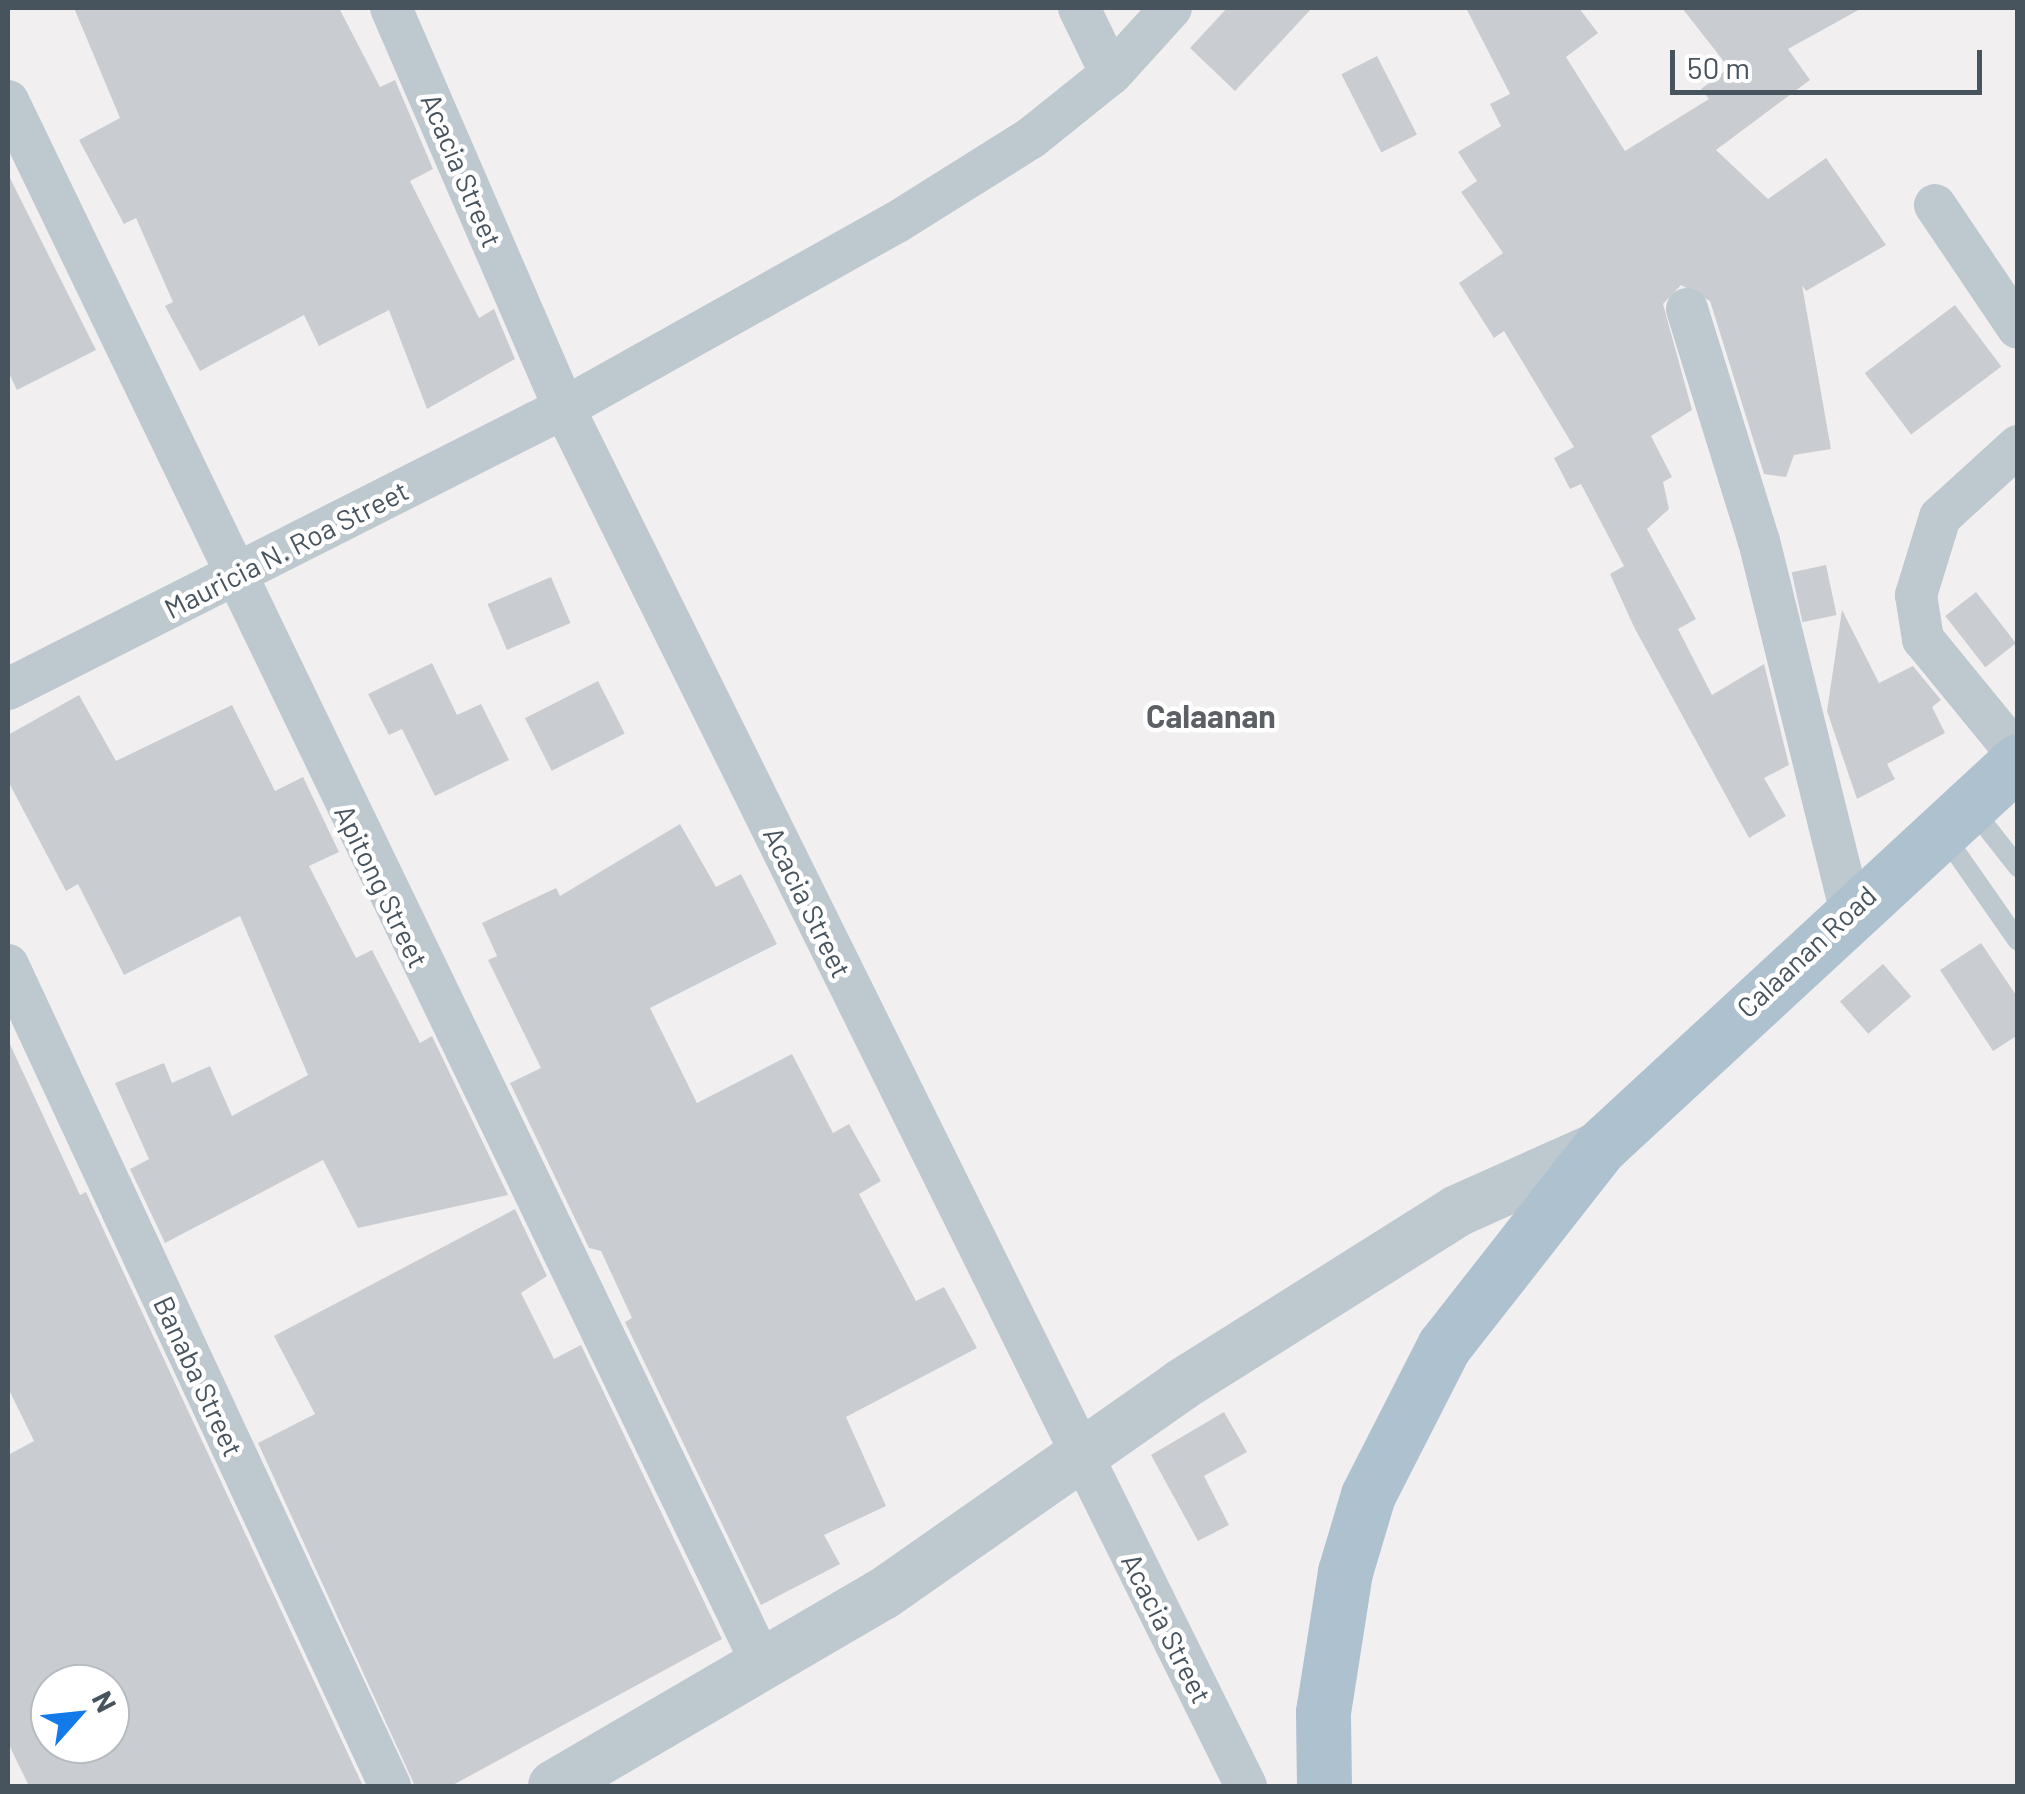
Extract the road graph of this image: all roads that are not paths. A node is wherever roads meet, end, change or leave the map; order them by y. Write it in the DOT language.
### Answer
graph roads {
  1 [pos="391,8"];
  2 [pos="1078,8"];
  3 [pos="1171,8"];
  4 [pos="1111,74"];
  5 [pos="8,101"];
  6 [pos="1935,204"];
  7 [pos="1687,309"];
  8 [pos="2018,328"];
  9 [pos="564,408"];
  10 [pos="2018,446"];
  11 [pos="232,577"];
  12 [pos="8,689"];
  13 [pos="2018,758"];
  14 [pos="1954,817"];
  15 [pos="2018,867"];
  16 [pos="1850,910"];
  17 [pos="2018,941"];
  18 [pos="8,964"];
  19 [pos="1600,1147"];
  20 [pos="1079,1454"];
  21 [pos="764,1668"];
  22 [pos="390,1786"];
  23 [pos="554,1786"];
  24 [pos="1246,1786"];
  25 [pos="1324,1786"];
  1 -- 9 [label="street, Acacia Street"];
  2 -- 4 [label="street"];
  3 -- 4 [label="street, Mauricia N. Roa Street"];
  4 -- 9 [label="street, Mauricia N. Roa Street"];
  5 -- 11 [label="street, Apitong Street"];
  6 -- 8 [label="street"];
  7 -- 16 [label="street"];
  9 -- 11 [label="street, Mauricia N. Roa Street"];
  9 -- 20 [label="street, Acacia Street"];
  10 -- 13 [label="street"];
  11 -- 12 [label="street, Mauricia N. Roa Street"];
  11 -- 21 [label="street, Apitong Street"];
  13 -- 14 [label="main road, Calaanan Road"];
  14 -- 15 [label="lane"];
  14 -- 16 [label="main road, Calaanan Road"];
  14 -- 17 [label="lane"];
  16 -- 19 [label="main road, Calaanan Road"];
  18 -- 22 [label="street, Banaba Street"];
  19 -- 20 [label="street"];
  19 -- 25 [label="main road, Calaanan Road"];
  20 -- 21 [label="street"];
  20 -- 24 [label="street, Acacia Street"];
  21 -- 23 [label="street"];
}
